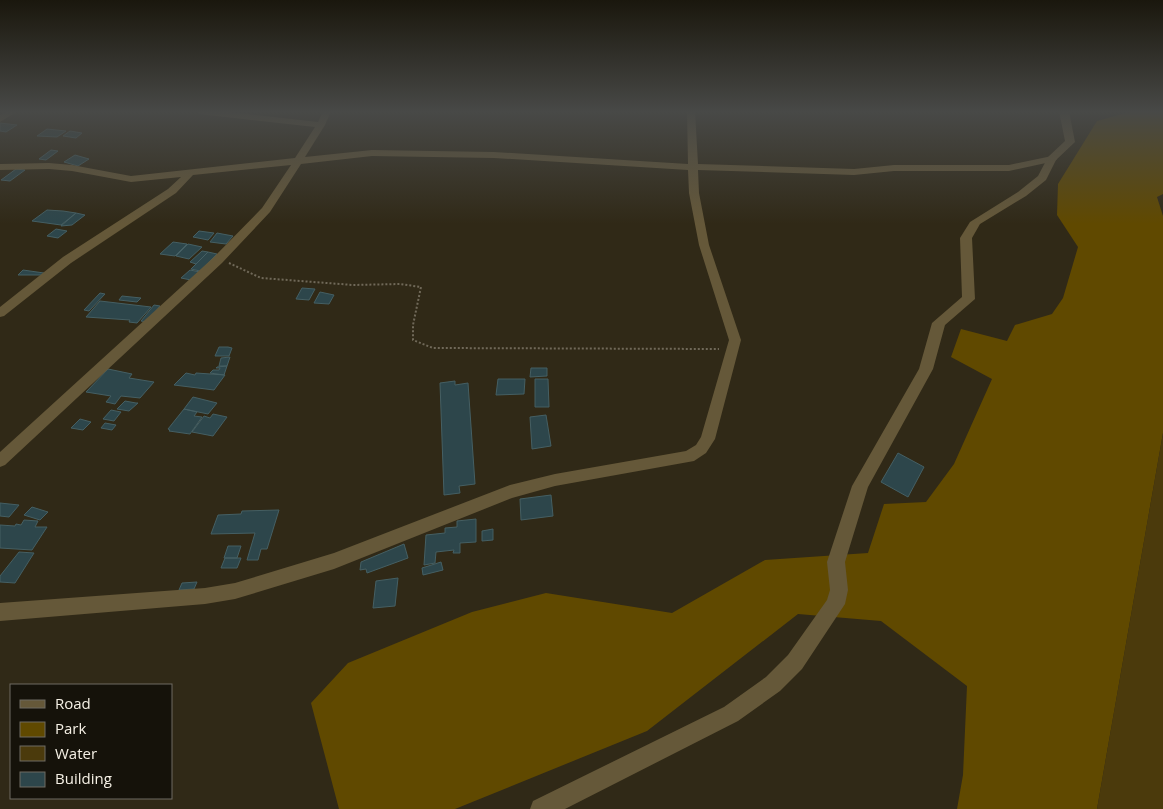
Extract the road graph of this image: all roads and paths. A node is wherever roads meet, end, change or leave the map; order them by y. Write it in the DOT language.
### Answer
graph roads {
  1 [pos="305,149"];
  2 [pos="693,149"];
  3 [pos="1063,149"];
  4 [pos="1052,159"];
  5 [pos="298,160"];
  6 [pos="0,167"];
  7 [pos="694,167"];
  8 [pos="191,172"];
  9 [pos="218,260"];
  10 [pos="0,313"];
  11 [pos="732,351"];
  12 [pos="0,461"];
  13 [pos="0,612"];
  14 [pos="541,809"];
  1 -- 5 [label="street"];
  2 -- 7 [label="street"];
  3 -- 4 [label="street"];
  4 -- 7 [label="street"];
  4 -- 14 [label="street"];
  5 -- 7 [label="street"];
  5 -- 8 [label="street"];
  5 -- 9 [label="street"];
  6 -- 8 [label="street"];
  7 -- 11 [label="street"];
  8 -- 10 [label="street"];
  9 -- 11 [label="path"];
  9 -- 12 [label="street"];
  11 -- 13 [label="street"];
}
